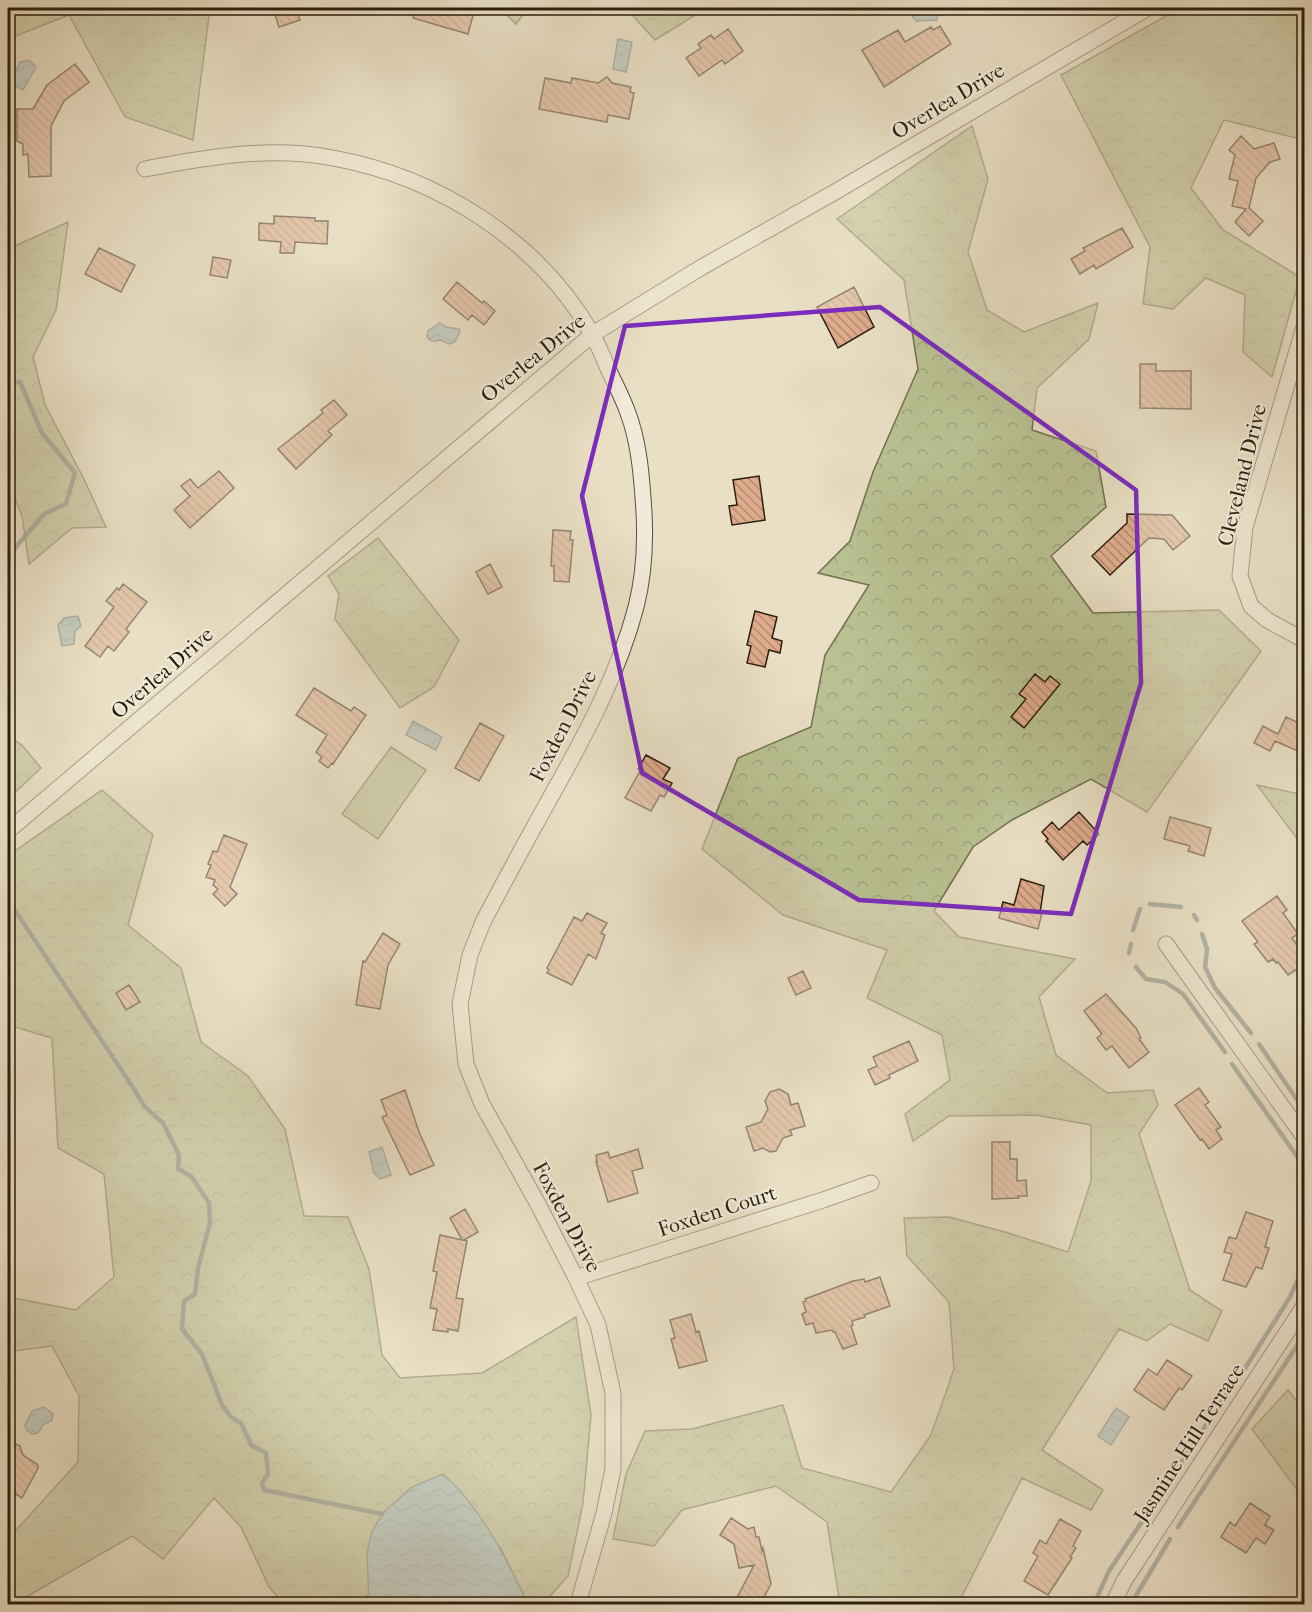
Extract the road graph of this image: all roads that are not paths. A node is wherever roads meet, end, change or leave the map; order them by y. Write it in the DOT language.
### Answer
graph roads {
  1 [pos="1148,8"];
  2 [pos="145,169"];
  3 [pos="1305,327"];
  4 [pos="592,334"];
  5 [pos="1305,640"];
  6 [pos="8,831"];
  7 [pos="1166,944"];
  8 [pos="1305,1137"];
  9 [pos="871,1183"];
  10 [pos="576,1278"];
  11 [pos="1305,1306"];
  12 [pos="578,1605"];
  13 [pos="1113,1605"];
  1 -- 4 [label="street, Overlea Drive"];
  2 -- 4 [label="street, Foxden Drive"];
  3 -- 5 [label="street, Cleveland Drive"];
  4 -- 6 [label="street, Overlea Drive"];
  4 -- 10 [label="street, Foxden Drive"];
  7 -- 8 [label="street"];
  9 -- 10 [label="street, Foxden Court"];
  10 -- 12 [label="street, Foxden Drive"];
  11 -- 13 [label="street, Jasmine Hill Terrace"];
}
